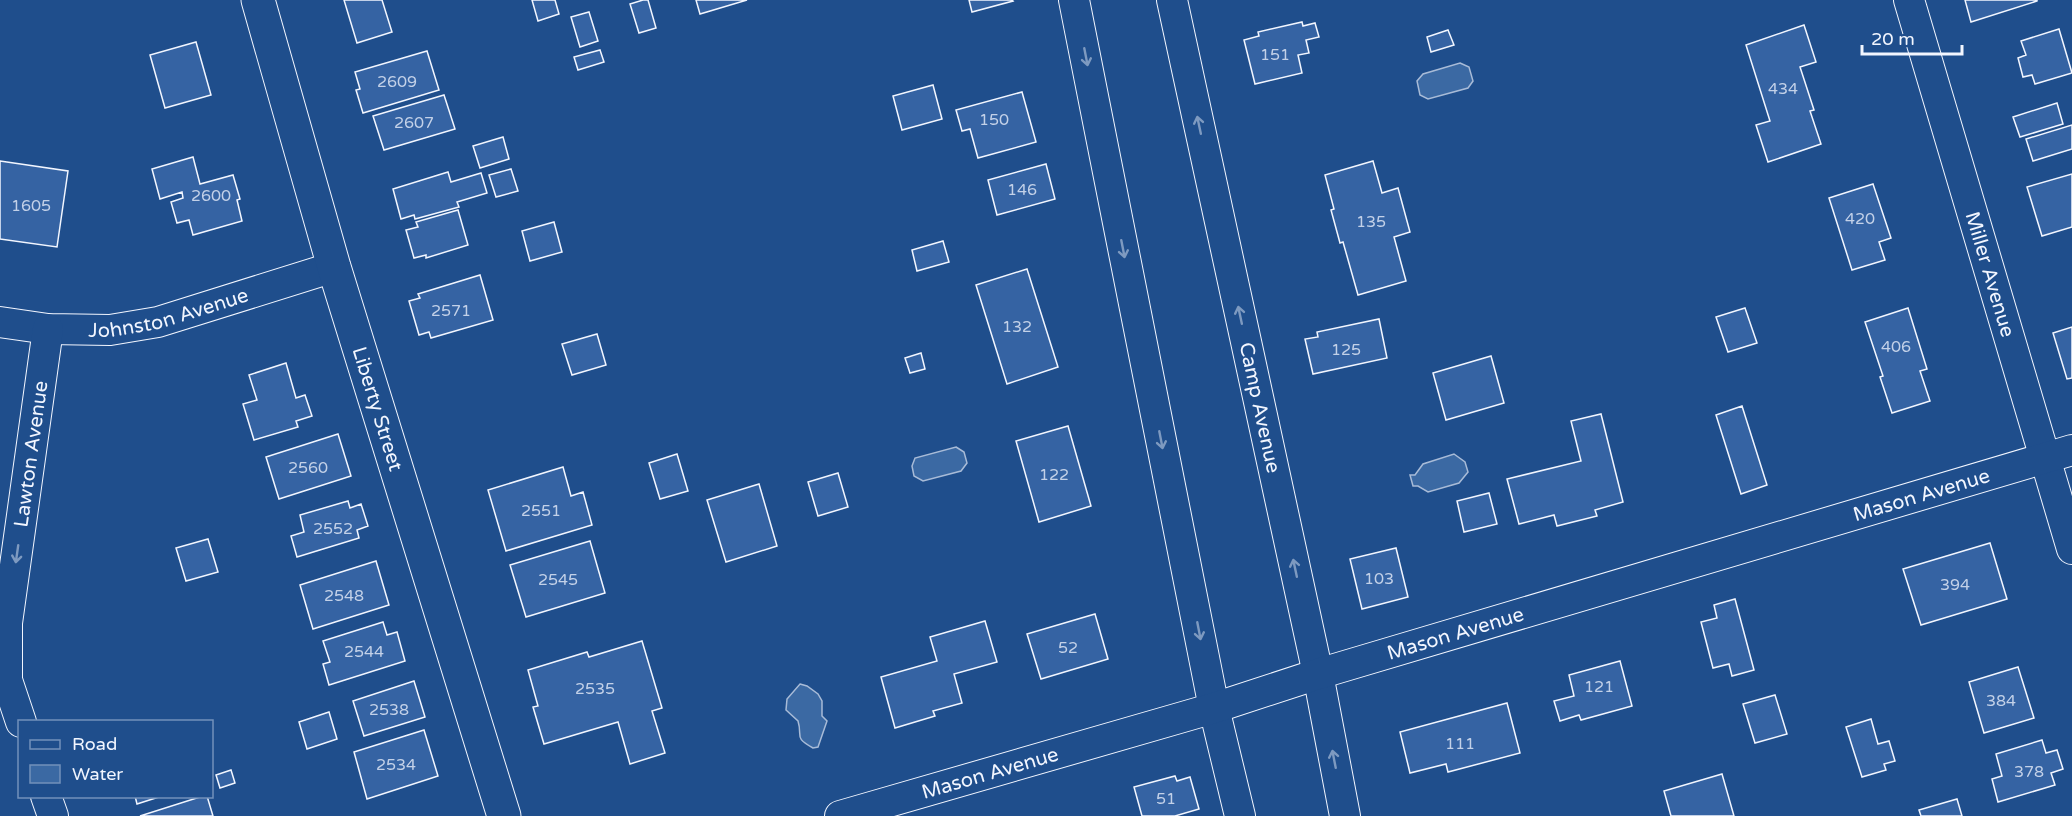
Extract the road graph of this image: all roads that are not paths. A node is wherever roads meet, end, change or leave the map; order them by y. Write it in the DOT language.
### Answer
graph roads {
  1 [pos="258,0"];
  2 [pos="1074,0"];
  3 [pos="1172,0"];
  4 [pos="1909,0"];
  5 [pos="334,267"];
  6 [pos="0,322"];
  7 [pos="48,329"];
  8 [pos="2059,454"];
  9 [pos="2072,549"];
  10 [pos="1317,674"];
  11 [pos="1214,708"];
  12 [pos="20,720"];
  13 [pos="47,798"];
  14 [pos="53,816"];
  15 [pos="504,816"];
  16 [pos="840,816"];
  17 [pos="1240,816"];
  18 [pos="1345,816"];
  1 -- 5 [label="street, Liberty Street"];
  2 -- 11 [label="street, one-way"];
  10 -- 3 [label="street, Camp Avenue, one-way"];
  4 -- 8 [label="street, Miller Avenue"];
  5 -- 7 [label="street, Johnston Avenue"];
  5 -- 15 [label="street, Liberty Street"];
  6 -- 7 [label="street, Johnston Avenue"];
  7 -- 12 [label="street, Lawton Avenue, one-way"];
  8 -- 9 [label="street, Miller Avenue"];
  8 -- 10 [label="street, Mason Avenue"];
  10 -- 11 [label="street, Mason Avenue"];
  18 -- 10 [label="street, Camp Avenue, one-way"];
  11 -- 16 [label="street, Mason Avenue"];
  11 -- 17 [label="street"];
  13 -- 14 [label="street"];
}
